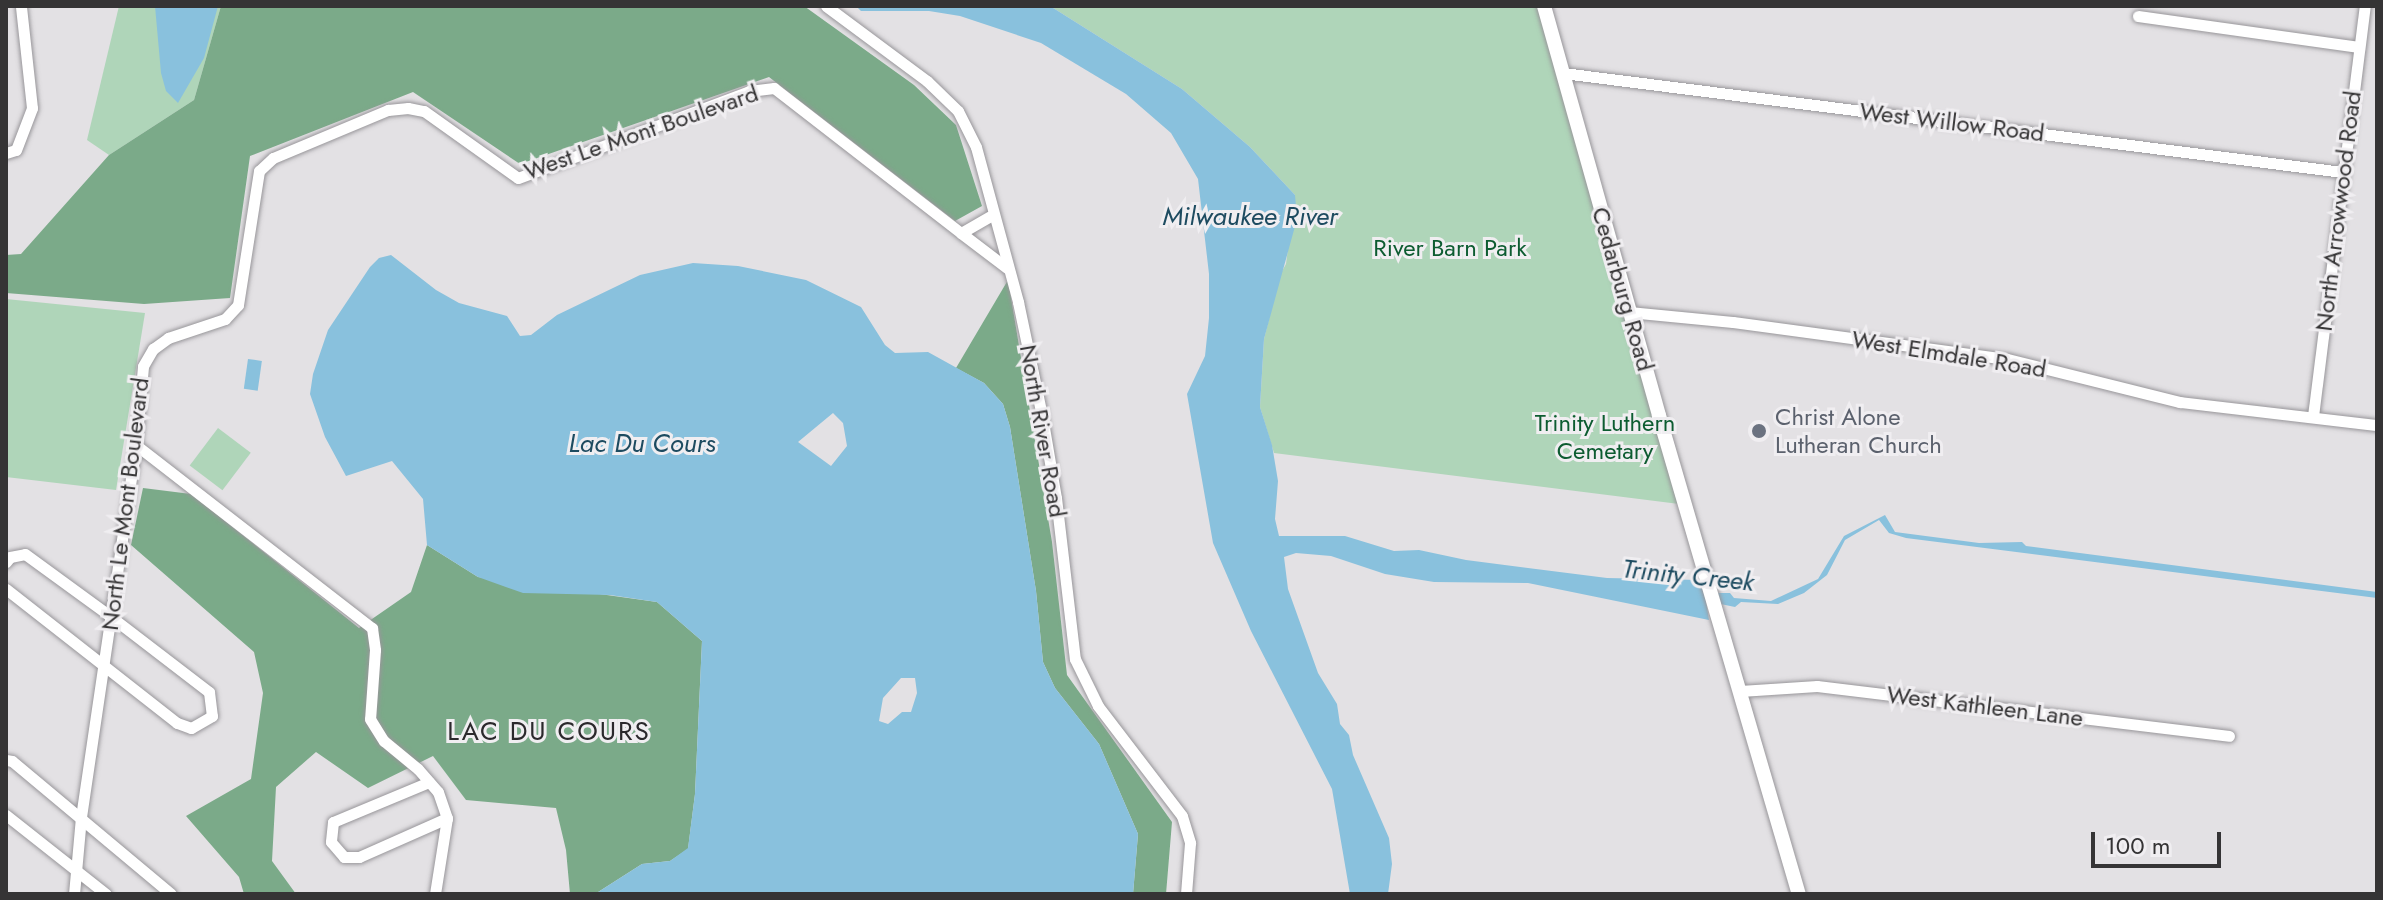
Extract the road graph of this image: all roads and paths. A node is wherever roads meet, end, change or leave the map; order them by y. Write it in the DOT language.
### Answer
graph roads {
  1 [pos="21,6"];
  2 [pos="826,6"];
  3 [pos="1544,6"];
  4 [pos="2365,6"];
  5 [pos="2138,16"];
  6 [pos="2359,47"];
  7 [pos="1563,73"];
  8 [pos="6,153"];
  9 [pos="259,171"];
  10 [pos="2342,172"];
  11 [pos="992,215"];
  12 [pos="961,233"];
  13 [pos="1007,268"];
  14 [pos="1629,312"];
  15 [pos="2313,416"];
  16 [pos="2377,425"];
  17 [pos="136,445"];
  18 [pos="6,562"];
  19 [pos="6,589"];
  20 [pos="110,616"];
  21 [pos="104,667"];
  22 [pos="1740,691"];
  23 [pos="2229,736"];
  24 [pos="6,760"];
  25 [pos="429,782"];
  26 [pos="6,815"];
  27 [pos="81,817"];
  28 [pos="447,818"];
  29 [pos="78,869"];
  30 [pos="74,894"];
  31 [pos="106,894"];
  32 [pos="171,894"];
  33 [pos="435,894"];
  34 [pos="1186,894"];
  35 [pos="1799,894"];
  1 -- 8 [label="street"];
  2 -- 11 [label="street, North River Road"];
  3 -- 7 [label="main road, Cedarburg Road"];
  4 -- 6 [label="street, North Arrowwood Road"];
  5 -- 6 [label="street"];
  6 -- 10 [label="street, North Arrowwood Road"];
  7 -- 10 [label="street, West Willow Road"];
  7 -- 14 [label="main road, Cedarburg Road"];
  9 -- 12 [label="street, West Le Mont Boulevard"];
  9 -- 17 [label="street, North Le Mont Boulevard"];
  10 -- 15 [label="street, North Arrowwood Road"];
  11 -- 12 [label="street"];
  11 -- 13 [label="street, North River Road"];
  12 -- 13 [label="street, West Le Mont Boulevard"];
  13 -- 34 [label="street, North River Road"];
  14 -- 15 [label="street, West Elmdale Road"];
  14 -- 22 [label="main road, Cedarburg Road"];
  15 -- 16 [label="street, West Elmdale Road"];
  17 -- 20 [label="street, North Le Mont Boulevard"];
  17 -- 25 [label="street"];
  18 -- 20 [label="street"];
  19 -- 21 [label="street"];
  20 -- 21 [label="street, North Le Mont Boulevard"];
  20 -- 21 [label="street"];
  21 -- 27 [label="street, North Le Mont Boulevard"];
  22 -- 23 [label="street, West Kathleen Lane"];
  22 -- 35 [label="main road, Cedarburg Road"];
  24 -- 27 [label="street"];
  25 -- 28 [label="street"];
  25 -- 28 [label="street"];
  26 -- 29 [label="street"];
  27 -- 29 [label="street, North Le Mont Boulevard"];
  27 -- 32 [label="street"];
  28 -- 33 [label="street"];
  29 -- 30 [label="street, North Le Mont Boulevard"];
  29 -- 31 [label="street"];
}
